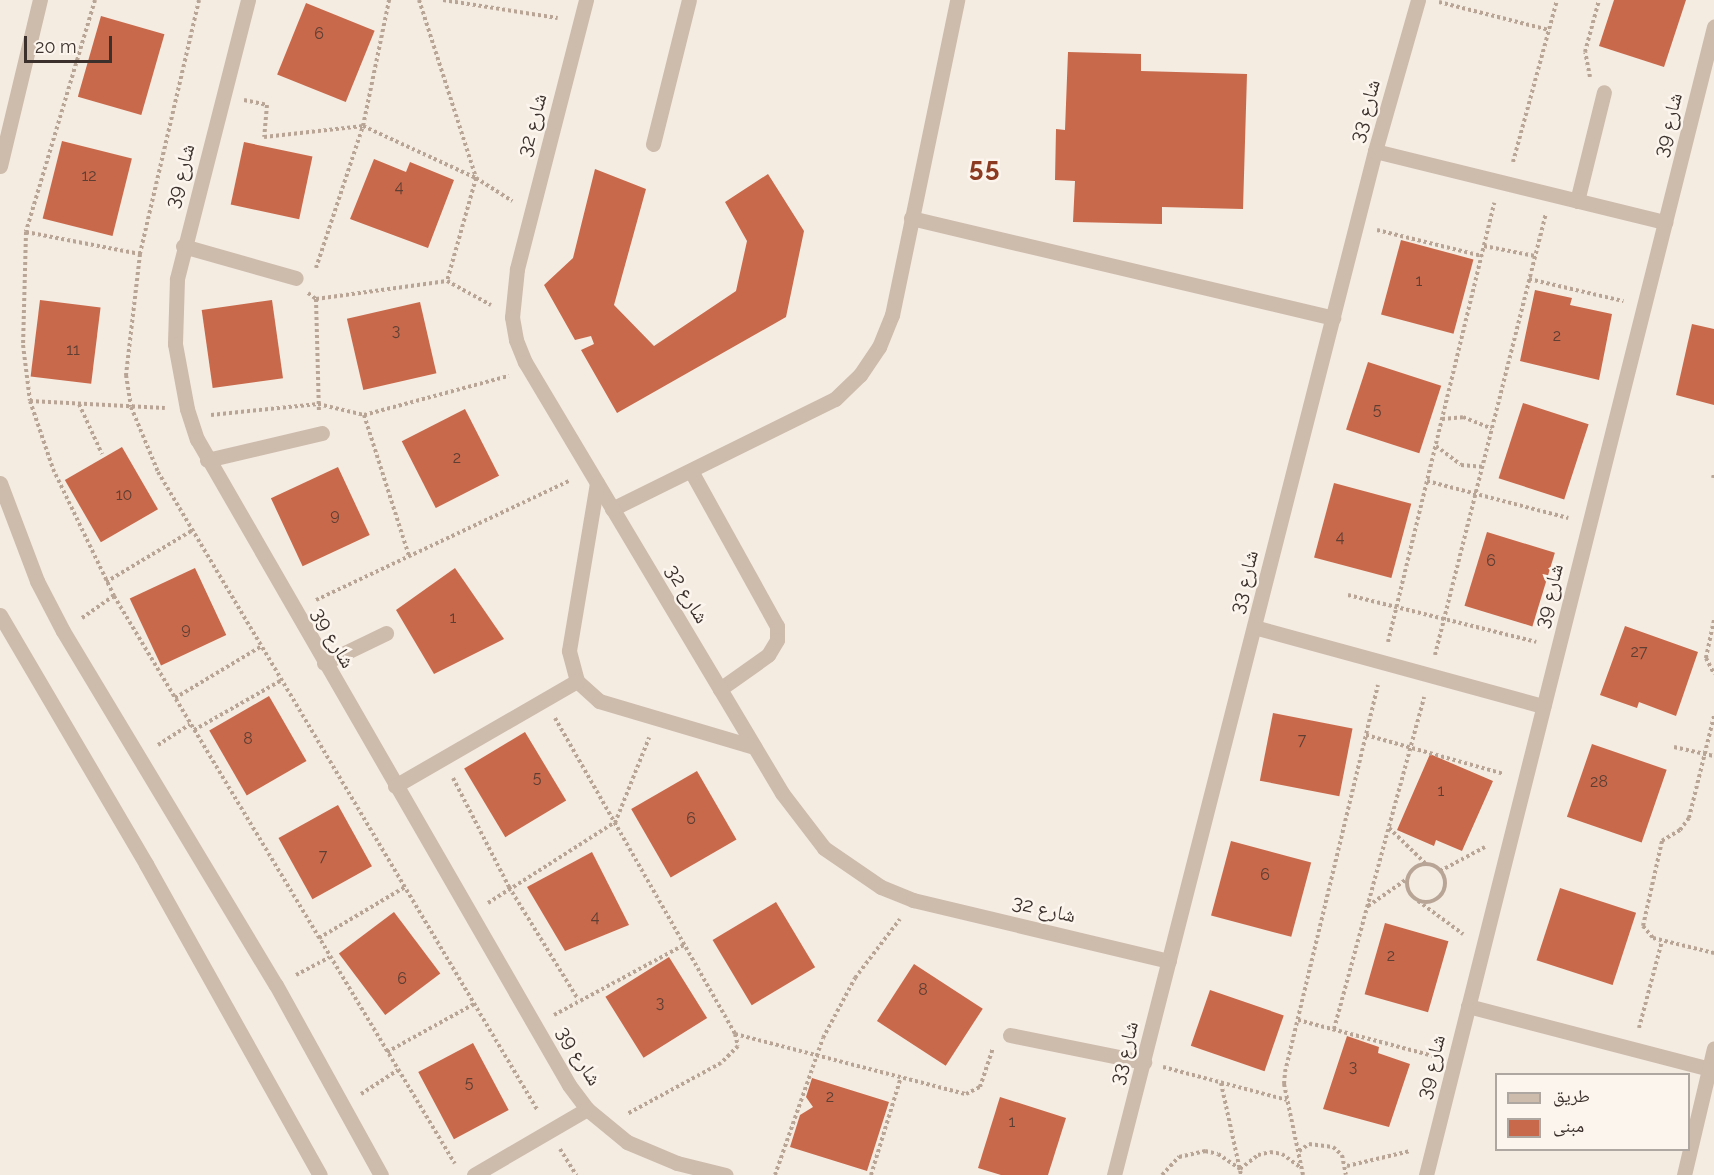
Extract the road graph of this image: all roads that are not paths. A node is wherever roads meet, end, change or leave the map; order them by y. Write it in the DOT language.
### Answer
graph roads {
  1 [pos="40,0"];
  2 [pos="248,0"];
  3 [pos="586,0"];
  4 [pos="689,0"];
  5 [pos="957,0"];
  6 [pos="1418,0"];
  7 [pos="1714,27"];
  8 [pos="1604,92"];
  9 [pos="653,144"];
  10 [pos="1375,151"];
  11 [pos="0,166"];
  12 [pos="1577,201"];
  13 [pos="911,218"];
  14 [pos="1665,222"];
  15 [pos="183,246"];
  16 [pos="303,280"];
  17 [pos="1333,318"];
  18 [pos="322,433"];
  19 [pos="207,460"];
  20 [pos="691,471"];
  21 [pos="593,477"];
  22 [pos="0,483"];
  23 [pos="612,509"];
  24 [pos="0,615"];
  25 [pos="1254,627"];
  26 [pos="386,633"];
  27 [pos="324,663"];
  28 [pos="577,681"];
  29 [pos="720,689"];
  30 [pos="1543,706"];
  31 [pos="754,747"];
  32 [pos="395,786"];
  33 [pos="1169,961"];
  34 [pos="1468,1006"];
  35 [pos="1010,1035"];
  36 [pos="1714,1048"];
  37 [pos="1144,1062"];
  38 [pos="1709,1069"];
  39 [pos="587,1108"];
  40 [pos="1690,1150"];
  41 [pos="1690,1151"];
  42 [pos="320,1175"];
  43 [pos="381,1175"];
  44 [pos="474,1175"];
  45 [pos="726,1175"];
  46 [pos="1114,1175"];
  47 [pos="1426,1175"];
  48 [pos="1684,1175"];
  1 -- 11 [label="street"];
  2 -- 15 [label="street, شارع 39"];
  3 -- 21 [label="street, شارع 32"];
  4 -- 9 [label="street"];
  5 -- 13 [label="street"];
  6 -- 10 [label="street, شارع 33"];
  7 -- 14 [label="street, شارع 39"];
  8 -- 12 [label="street"];
  10 -- 12 [label="street"];
  10 -- 17 [label="street, شارع 33"];
  12 -- 14 [label="street"];
  13 -- 17 [label="street"];
  13 -- 20 [label="street"];
  14 -- 30 [label="street, شارع 39"];
  15 -- 16 [label="street"];
  15 -- 19 [label="street, شارع 39"];
  17 -- 25 [label="street, شارع 33"];
  18 -- 19 [label="street"];
  19 -- 27 [label="street, شارع 39"];
  20 -- 23 [label="street"];
  20 -- 29 [label="street"];
  21 -- 23 [label="street, شارع 32"];
  21 -- 28 [label="street"];
  22 -- 43 [label="street"];
  23 -- 29 [label="street, شارع 32"];
  24 -- 42 [label="street"];
  25 -- 30 [label="street"];
  25 -- 33 [label="street, شارع 33"];
  26 -- 27 [label="street"];
  27 -- 32 [label="street, شارع 39"];
  28 -- 31 [label="street"];
  28 -- 32 [label="street"];
  29 -- 31 [label="street, شارع 32"];
  30 -- 34 [label="street, شارع 39"];
  31 -- 33 [label="street, شارع 32"];
  32 -- 39 [label="street, شارع 39"];
  33 -- 37 [label="street, شارع 33"];
  34 -- 38 [label="street"];
  34 -- 47 [label="street, شارع 39"];
  35 -- 37 [label="street"];
  36 -- 38 [label="street"];
  37 -- 46 [label="street, شارع 33"];
  38 -- 40 [label="street"];
  39 -- 44 [label="street"];
  39 -- 45 [label="street, شارع 39"];
  41 -- 48 [label="street"];
}
